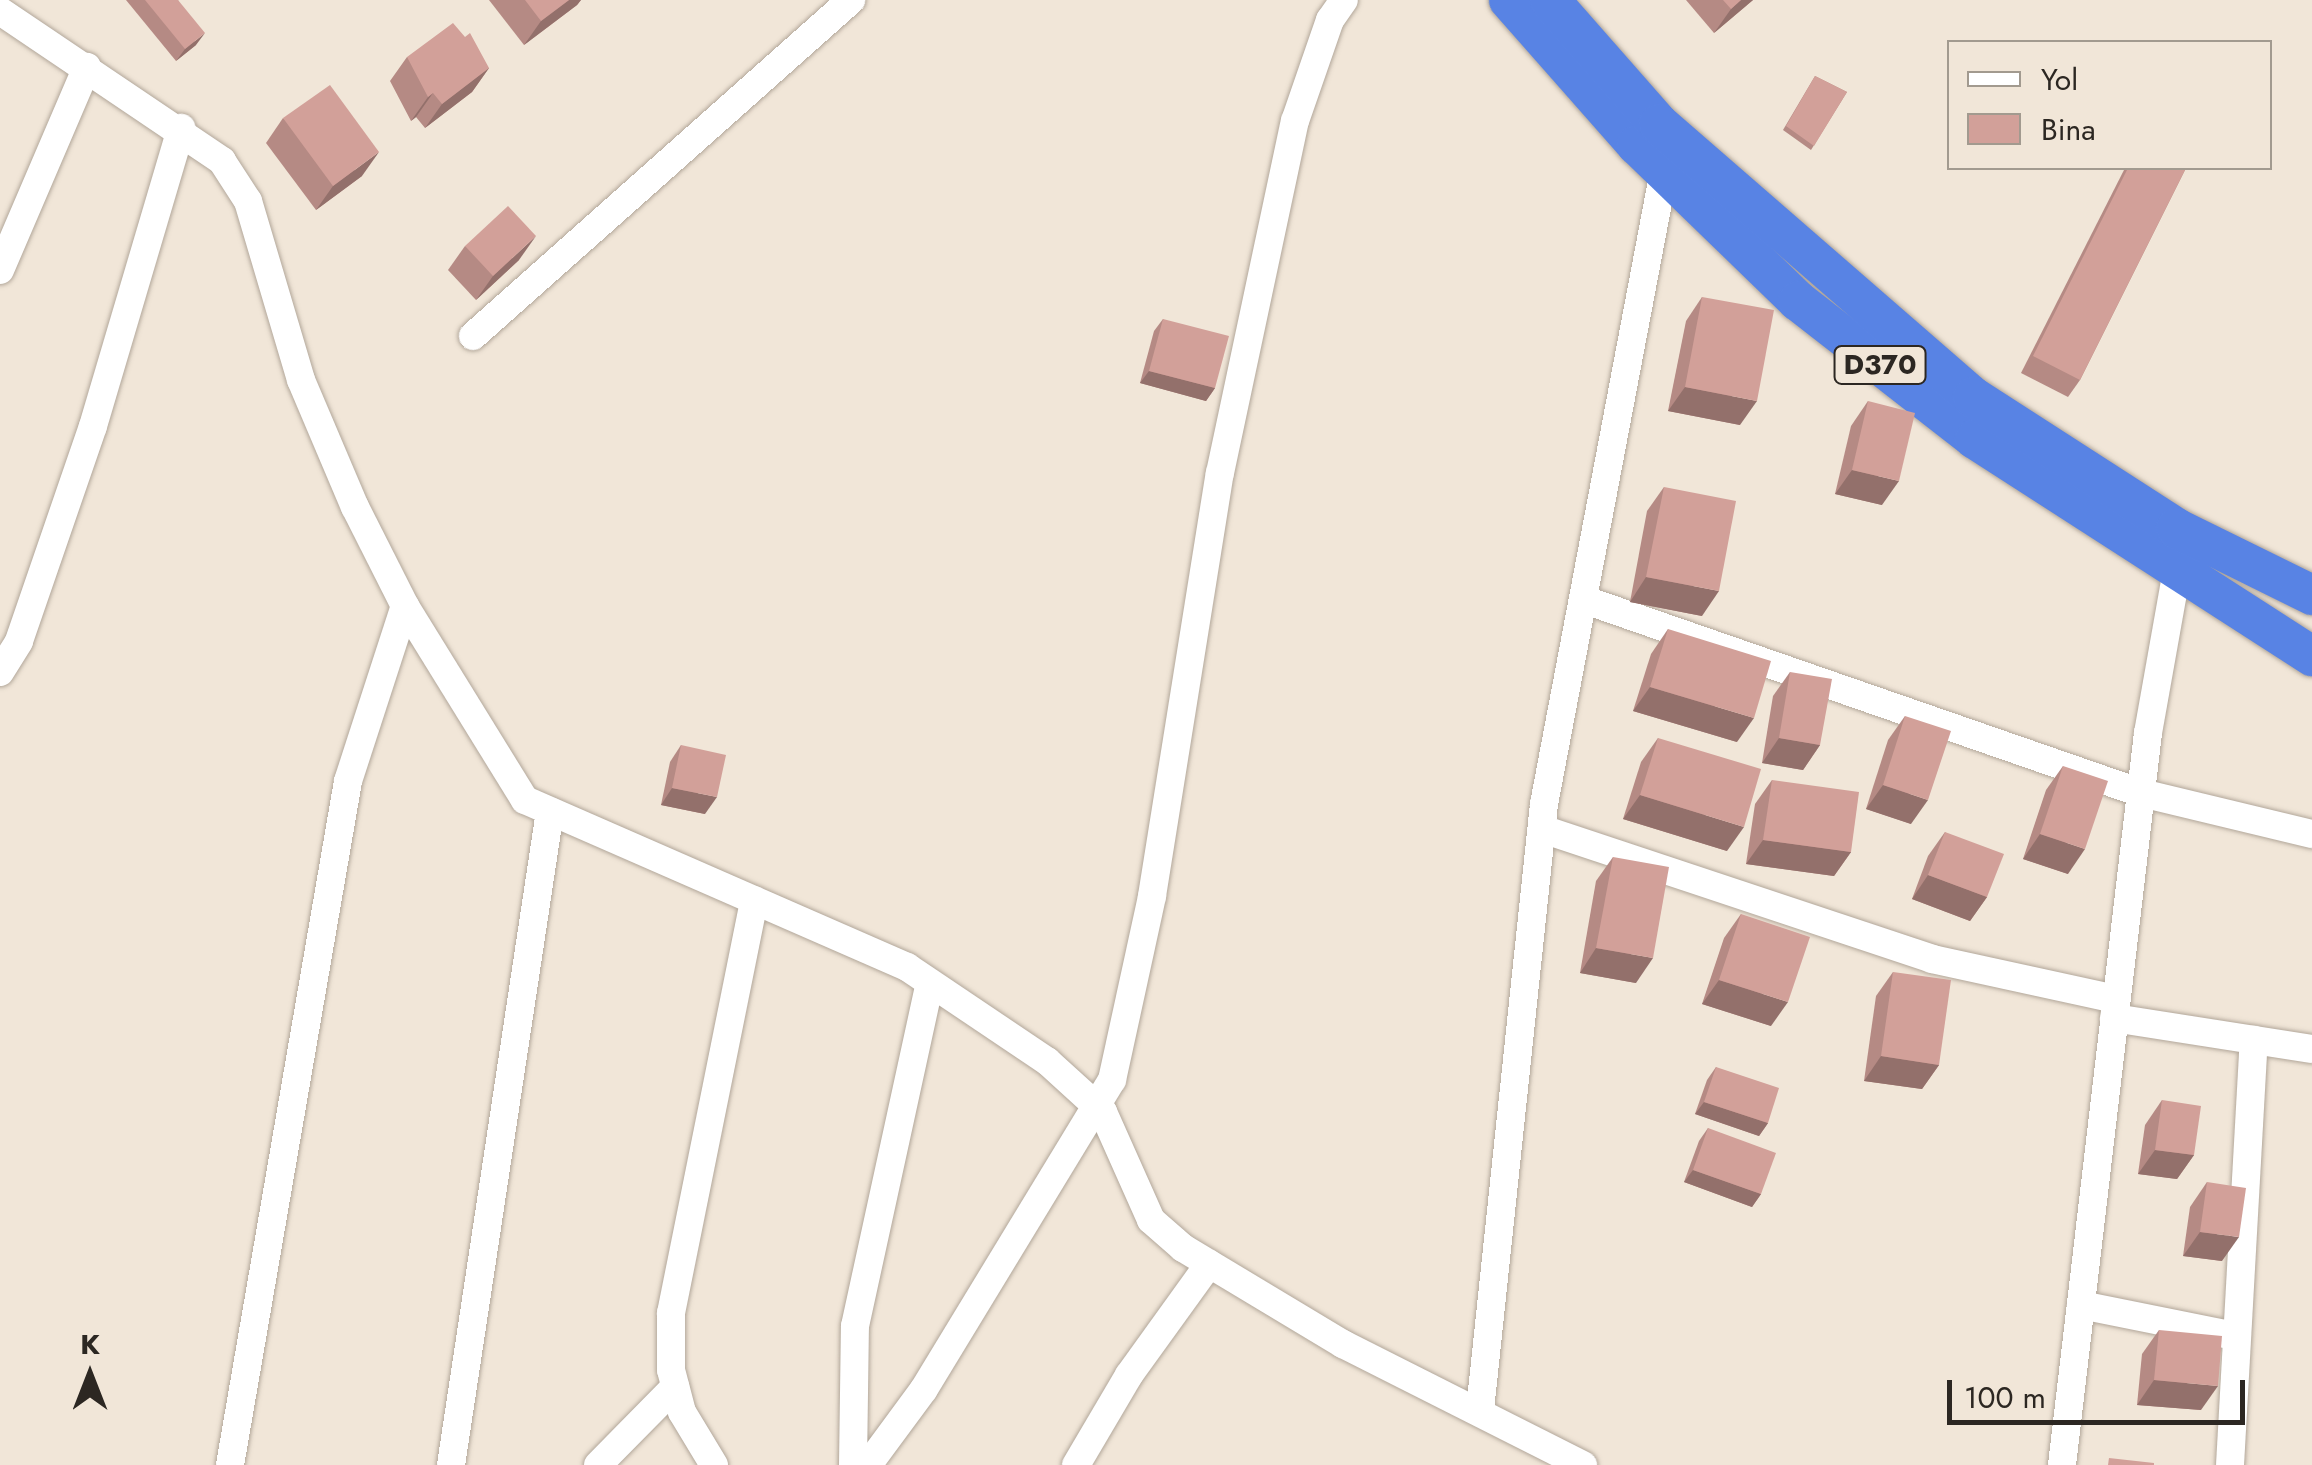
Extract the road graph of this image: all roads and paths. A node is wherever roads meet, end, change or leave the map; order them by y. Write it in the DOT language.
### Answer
graph roads {
  1 [pos="1344,0"];
  2 [pos="1510,0"];
  3 [pos="1550,0"];
  4 [pos="838,4"];
  5 [pos="0,11"];
  6 [pos="87,67"];
  7 [pos="182,128"];
  8 [pos="1664,170"];
  9 [pos="0,270"];
  10 [pos="473,336"];
  11 [pos="2177,571"];
  12 [pos="2312,594"];
  13 [pos="1584,600"];
  14 [pos="405,606"];
  15 [pos="2278,634"];
  16 [pos="2312,656"];
  17 [pos="0,672"];
  18 [pos="2312,686"];
  19 [pos="2140,793"];
  20 [pos="550,811"];
  21 [pos="1542,829"];
  22 [pos="2312,834"];
  23 [pos="754,900"];
  24 [pos="930,982"];
  25 [pos="2115,1008"];
  26 [pos="2254,1040"];
  27 [pos="2312,1049"];
  28 [pos="1092,1102"];
  29 [pos="1209,1264"];
  30 [pos="2081,1305"];
  31 [pos="2235,1336"];
  32 [pos="675,1387"];
  33 [pos="1480,1410"];
  34 [pos="230,1465"];
  35 [pos="450,1465"];
  36 [pos="598,1465"];
  37 [pos="714,1465"];
  38 [pos="853,1465"];
  39 [pos="868,1465"];
  40 [pos="1076,1465"];
  41 [pos="1583,1465"];
  42 [pos="2062,1465"];
  43 [pos="2230,1465"];
  1 -- 28 [label="street"];
  2 -- 8 [label="highway, D370"];
  3 -- 12 [label="highway, D370"];
  4 -- 10 [label="street"];
  5 -- 6 [label="street"];
  6 -- 7 [label="street"];
  6 -- 9 [label="street"];
  7 -- 14 [label="street"];
  7 -- 17 [label="street"];
  8 -- 11 [label="highway, D370"];
  8 -- 13 [label="street"];
  11 -- 15 [label="highway, D370"];
  11 -- 19 [label="street"];
  13 -- 19 [label="street"];
  13 -- 21 [label="street"];
  14 -- 20 [label="street"];
  14 -- 34 [label="street"];
  15 -- 16 [label="highway, D370"];
  15 -- 18 [label="highway, D370"];
  19 -- 22 [label="street"];
  19 -- 25 [label="street"];
  20 -- 23 [label="street"];
  20 -- 35 [label="street"];
  21 -- 25 [label="street"];
  21 -- 33 [label="street"];
  23 -- 24 [label="street"];
  23 -- 32 [label="street"];
  24 -- 28 [label="street"];
  24 -- 38 [label="street"];
  25 -- 26 [label="street"];
  25 -- 30 [label="street"];
  26 -- 27 [label="street"];
  26 -- 31 [label="street"];
  28 -- 29 [label="street"];
  28 -- 39 [label="street"];
  29 -- 33 [label="street"];
  29 -- 40 [label="street"];
  30 -- 31 [label="street"];
  30 -- 42 [label="street"];
  31 -- 43 [label="street"];
  32 -- 36 [label="street"];
  32 -- 37 [label="street"];
  33 -- 41 [label="street"];
}
